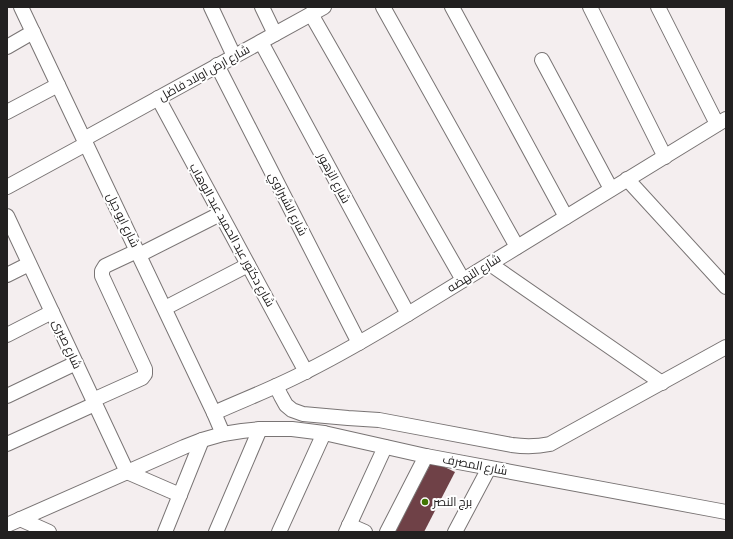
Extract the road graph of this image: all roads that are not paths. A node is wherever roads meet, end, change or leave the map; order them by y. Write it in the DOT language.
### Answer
graph roads {
  1 [pos="21,7"];
  2 [pos="211,7"];
  3 [pos="262,7"];
  4 [pos="383,7"];
  5 [pos="452,7"];
  6 [pos="590,7"];
  7 [pos="658,7"];
  8 [pos="316,10"];
  9 [pos="33,32"];
  10 [pos="275,34"];
  11 [pos="261,42"];
  12 [pos="7,47"];
  13 [pos="234,56"];
  14 [pos="542,60"];
  15 [pos="217,66"];
  16 [pos="58,85"];
  17 [pos="158,98"];
  18 [pos="7,112"];
  19 [pos="722,122"];
  20 [pos="85,142"];
  21 [pos="665,157"];
  22 [pos="627,179"];
  23 [pos="7,187"];
  24 [pos="611,189"];
  25 [pos="220,214"];
  26 [pos="566,217"];
  27 [pos="8,222"];
  28 [pos="517,247"];
  29 [pos="138,253"];
  30 [pos="29,264"];
  31 [pos="490,264"];
  32 [pos="248,265"];
  33 [pos="7,275"];
  34 [pos="462,280"];
  35 [pos="726,287"];
  36 [pos="164,308"];
  37 [pos="52,312"];
  38 [pos="408,314"];
  39 [pos="7,334"];
  40 [pos="359,343"];
  41 [pos="726,347"];
  42 [pos="76,362"];
  43 [pos="306,372"];
  44 [pos="662,383"];
  45 [pos="276,386"];
  46 [pos="7,396"];
  47 [pos="94,402"];
  48 [pos="214,413"];
  49 [pos="260,429"];
  50 [pos="324,433"];
  51 [pos="223,434"];
  52 [pos="202,440"];
  53 [pos="7,444"];
  54 [pos="385,447"];
  55 [pos="426,456"];
  56 [pos="489,468"];
  57 [pos="127,472"];
  58 [pos="180,495"];
  59 [pos="726,512"];
  60 [pos="20,519"];
  61 [pos="7,525"];
  62 [pos="347,528"];
  63 [pos="49,532"];
  64 [pos="164,532"];
  65 [pos="216,532"];
  66 [pos="279,532"];
  67 [pos="365,532"];
  68 [pos="387,532"];
  69 [pos="455,532"];
  1 -- 9 [label="street, شارع ابو جبل"];
  2 -- 13 [label="street"];
  3 -- 10 [label="street"];
  4 -- 28 [label="street"];
  5 -- 26 [label="street"];
  6 -- 21 [label="street"];
  7 -- 19 [label="street"];
  8 -- 10 [label="street, شارع ارض اولاد فاضل"];
  8 -- 34 [label="street"];
  9 -- 12 [label="street"];
  9 -- 16 [label="street, شارع ابو جبل"];
  10 -- 11 [label="street, شارع ارض اولاد فاضل"];
  11 -- 13 [label="street, شارع ارض اولاد فاضل"];
  11 -- 38 [label="street, شارع الزهور"];
  13 -- 15 [label="street, شارع ارض اولاد فاضل"];
  14 -- 24 [label="street"];
  15 -- 17 [label="street, شارع ارض اولاد فاضل"];
  15 -- 40 [label="street, شارع الشبراوي"];
  16 -- 18 [label="street"];
  16 -- 20 [label="street, شارع ابو جبل"];
  17 -- 20 [label="street, شارع ارض اولاد فاضل"];
  17 -- 25 [label="street, شارع دكتور عبد الحميد عبد الوهاب"];
  19 -- 21 [label="street, شارع النهضه"];
  20 -- 23 [label="street, شارع ارض اولاد فاضل"];
  20 -- 29 [label="street, شارع ابو جبل"];
  21 -- 22 [label="street, شارع النهضه"];
  22 -- 24 [label="street, شارع النهضه"];
  22 -- 35 [label="street"];
  24 -- 26 [label="street, شارع النهضه"];
  25 -- 29 [label="street"];
  25 -- 32 [label="street, شارع دكتور عبد الحميد عبد الوهاب"];
  26 -- 28 [label="street, شارع النهضه"];
  27 -- 30 [label="street, شارع صبرى"];
  28 -- 31 [label="street, شارع النهضه"];
  29 -- 36 [label="street, شارع ابو جبل"];
  29 -- 47 [label="street"];
  30 -- 33 [label="street"];
  30 -- 37 [label="street, شارع صبرى"];
  31 -- 34 [label="street, شارع النهضه"];
  31 -- 44 [label="street"];
  32 -- 36 [label="street"];
  32 -- 43 [label="street, شارع دكتور عبد الحميد عبد الوهاب"];
  34 -- 38 [label="street, شارع النهضه"];
  36 -- 48 [label="street, شارع ابو جبل"];
  37 -- 39 [label="street"];
  37 -- 42 [label="street, شارع صبرى"];
  38 -- 40 [label="street, شارع النهضه"];
  40 -- 43 [label="street, شارع النهضه"];
  41 -- 44 [label="street"];
  42 -- 46 [label="street"];
  42 -- 47 [label="street, شارع صبرى"];
  43 -- 45 [label="street, شارع النهضه"];
  44 -- 45 [label="street"];
  45 -- 48 [label="street, شارع النهضه"];
  47 -- 53 [label="street"];
  47 -- 57 [label="street, شارع صبرى"];
  48 -- 51 [label="street, شارع ابو جبل"];
  49 -- 50 [label="street, شارع المصرف"];
  49 -- 51 [label="street, شارع المصرف"];
  49 -- 65 [label="street"];
  50 -- 54 [label="street, شارع المصرف"];
  50 -- 66 [label="street"];
  51 -- 52 [label="street, شارع المصرف"];
  52 -- 57 [label="street, شارع المصرف"];
  52 -- 58 [label="street"];
  54 -- 55 [label="street, شارع المصرف"];
  54 -- 62 [label="street"];
  55 -- 56 [label="street, شارع المصرف"];
  55 -- 68 [label="street"];
  56 -- 59 [label="street, شارع المصرف"];
  56 -- 69 [label="street"];
  57 -- 58 [label="street"];
  57 -- 60 [label="street, شارع المصرف"];
  58 -- 64 [label="street"];
  60 -- 61 [label="street, شارع المصرف"];
  60 -- 63 [label="street"];
  62 -- 67 [label="street"];
}
